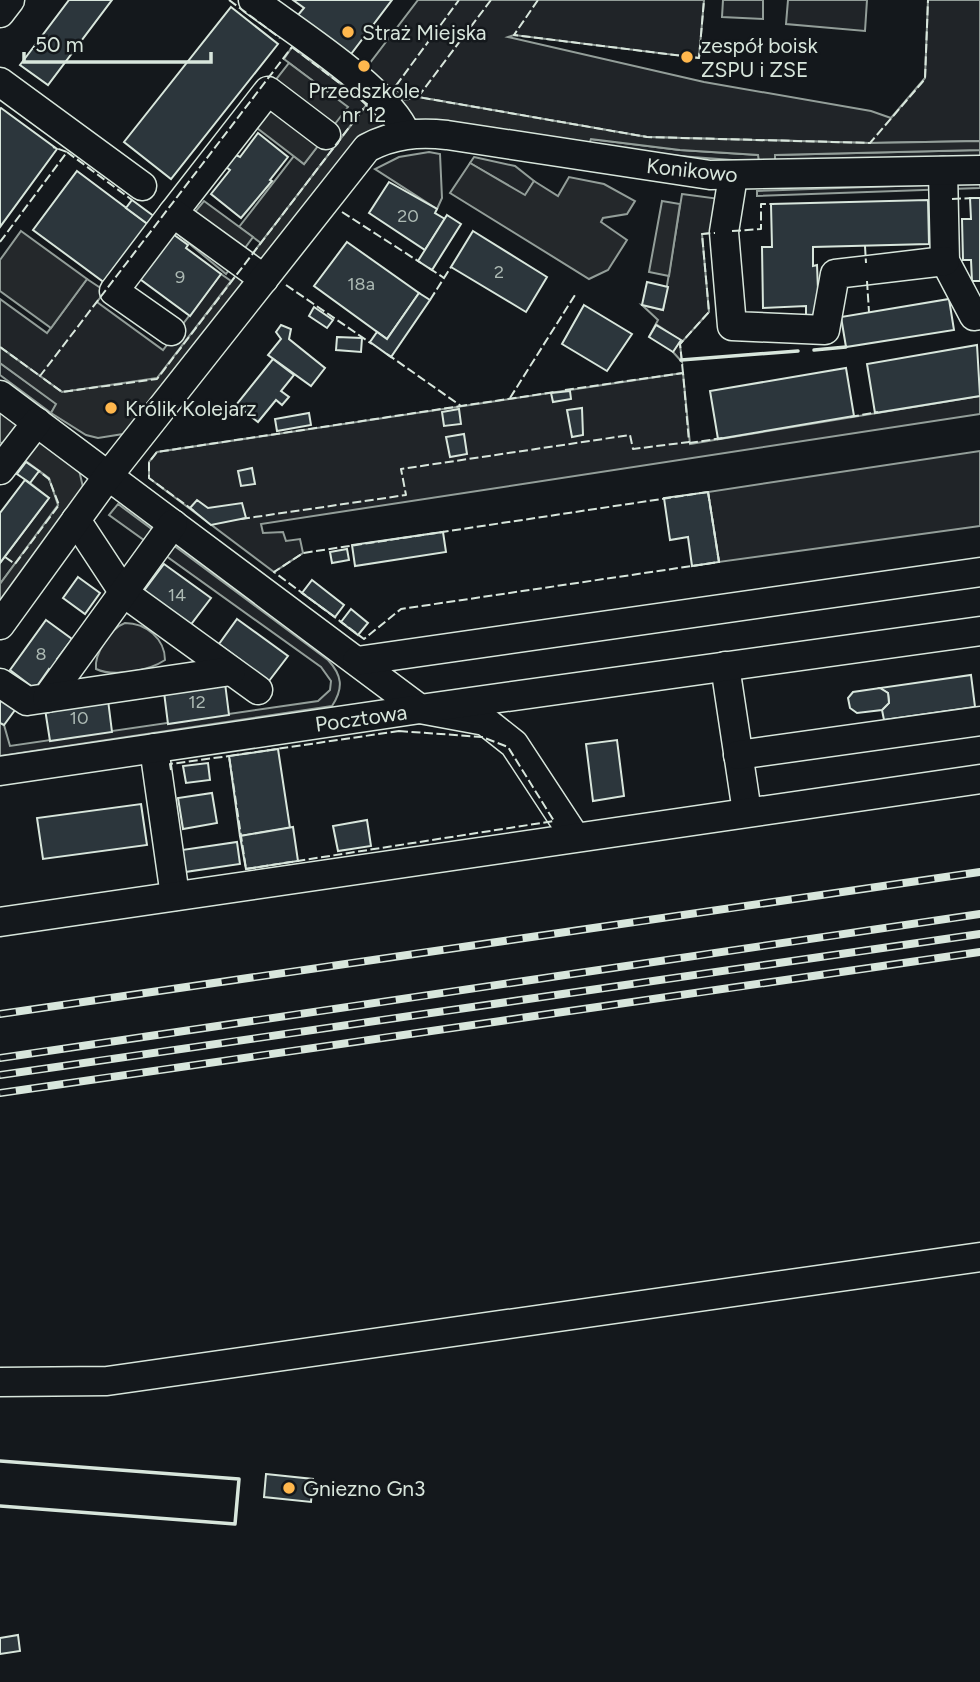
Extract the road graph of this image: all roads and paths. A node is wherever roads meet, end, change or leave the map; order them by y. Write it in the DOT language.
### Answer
graph roads {
  1 [pos="10,0"];
  2 [pos="253,0"];
  3 [pos="0,13"];
  4 [pos="0,82"];
  5 [pos="406,134"];
  6 [pos="326,135"];
  7 [pos="980,170"];
  8 [pos="943,171"];
  9 [pos="733,176"];
  10 [pos="142,186"];
  11 [pos="173,213"];
  12 [pos="945,261"];
  13 [pos="264,279"];
  14 [pos="980,315"];
  15 [pos="171,331"];
  16 [pos="0,395"];
  17 [pos="37,422"];
  18 [pos="0,470"];
  19 [pos="108,476"];
  20 [pos="76,520"];
  21 [pos="173,524"];
  22 [pos="980,572"];
  23 [pos="124,593"];
  24 [pos="0,625"];
  25 [pos="980,631"];
  26 [pos="357,661"];
  27 [pos="725,666"];
  28 [pos="231,671"];
  29 [pos="0,683"];
  30 [pos="258,690"];
  31 [pos="47,698"];
  32 [pos="420,709"];
  33 [pos="979,726"];
  34 [pos="155,748"];
  35 [pos="738,755"];
  36 [pos="0,772"];
  37 [pos="980,779"];
  38 [pos="747,812"];
  39 [pos="575,837"];
  40 [pos="175,896"];
  41 [pos="0,922"];
  42 [pos="980,1257"];
  43 [pos="0,1382"];
  1 -- 3 [label="street"];
  2 -- 5 [label="street"];
  4 -- 10 [label="street"];
  5 -- 9 [label="street, Konikowo"];
  5 -- 13 [label="street"];
  6 -- 11 [label="street"];
  7 -- 8 [label="street, Konikowo"];
  8 -- 9 [label="street, Konikowo"];
  8 -- 12 [label="street"];
  9 -- 12 [label="street"];
  11 -- 13 [label="street"];
  11 -- 15 [label="street"];
  12 -- 14 [label="street"];
  13 -- 19 [label="street"];
  16 -- 17 [label="street, Pocztowa"];
  17 -- 18 [label="street"];
  17 -- 19 [label="street, Pocztowa"];
  19 -- 20 [label="street"];
  19 -- 21 [label="street, Pocztowa"];
  20 -- 23 [label="street"];
  20 -- 24 [label="street"];
  21 -- 23 [label="street"];
  21 -- 26 [label="street, Pocztowa"];
  22 -- 26 [label="street"];
  23 -- 28 [label="street"];
  23 -- 31 [label="street"];
  25 -- 27 [label="street"];
  26 -- 32 [label="street, Pocztowa"];
  27 -- 32 [label="street"];
  27 -- 35 [label="street"];
  28 -- 30 [label="street"];
  28 -- 31 [label="street"];
  29 -- 31 [label="street"];
  32 -- 34 [label="street, Pocztowa"];
  32 -- 39 [label="street"];
  33 -- 35 [label="street"];
  34 -- 36 [label="street, Pocztowa"];
  34 -- 40 [label="street"];
  35 -- 38 [label="street"];
  37 -- 38 [label="street"];
  38 -- 39 [label="street"];
  39 -- 40 [label="street"];
  40 -- 41 [label="street"];
  42 -- 43 [label="street"];
}
